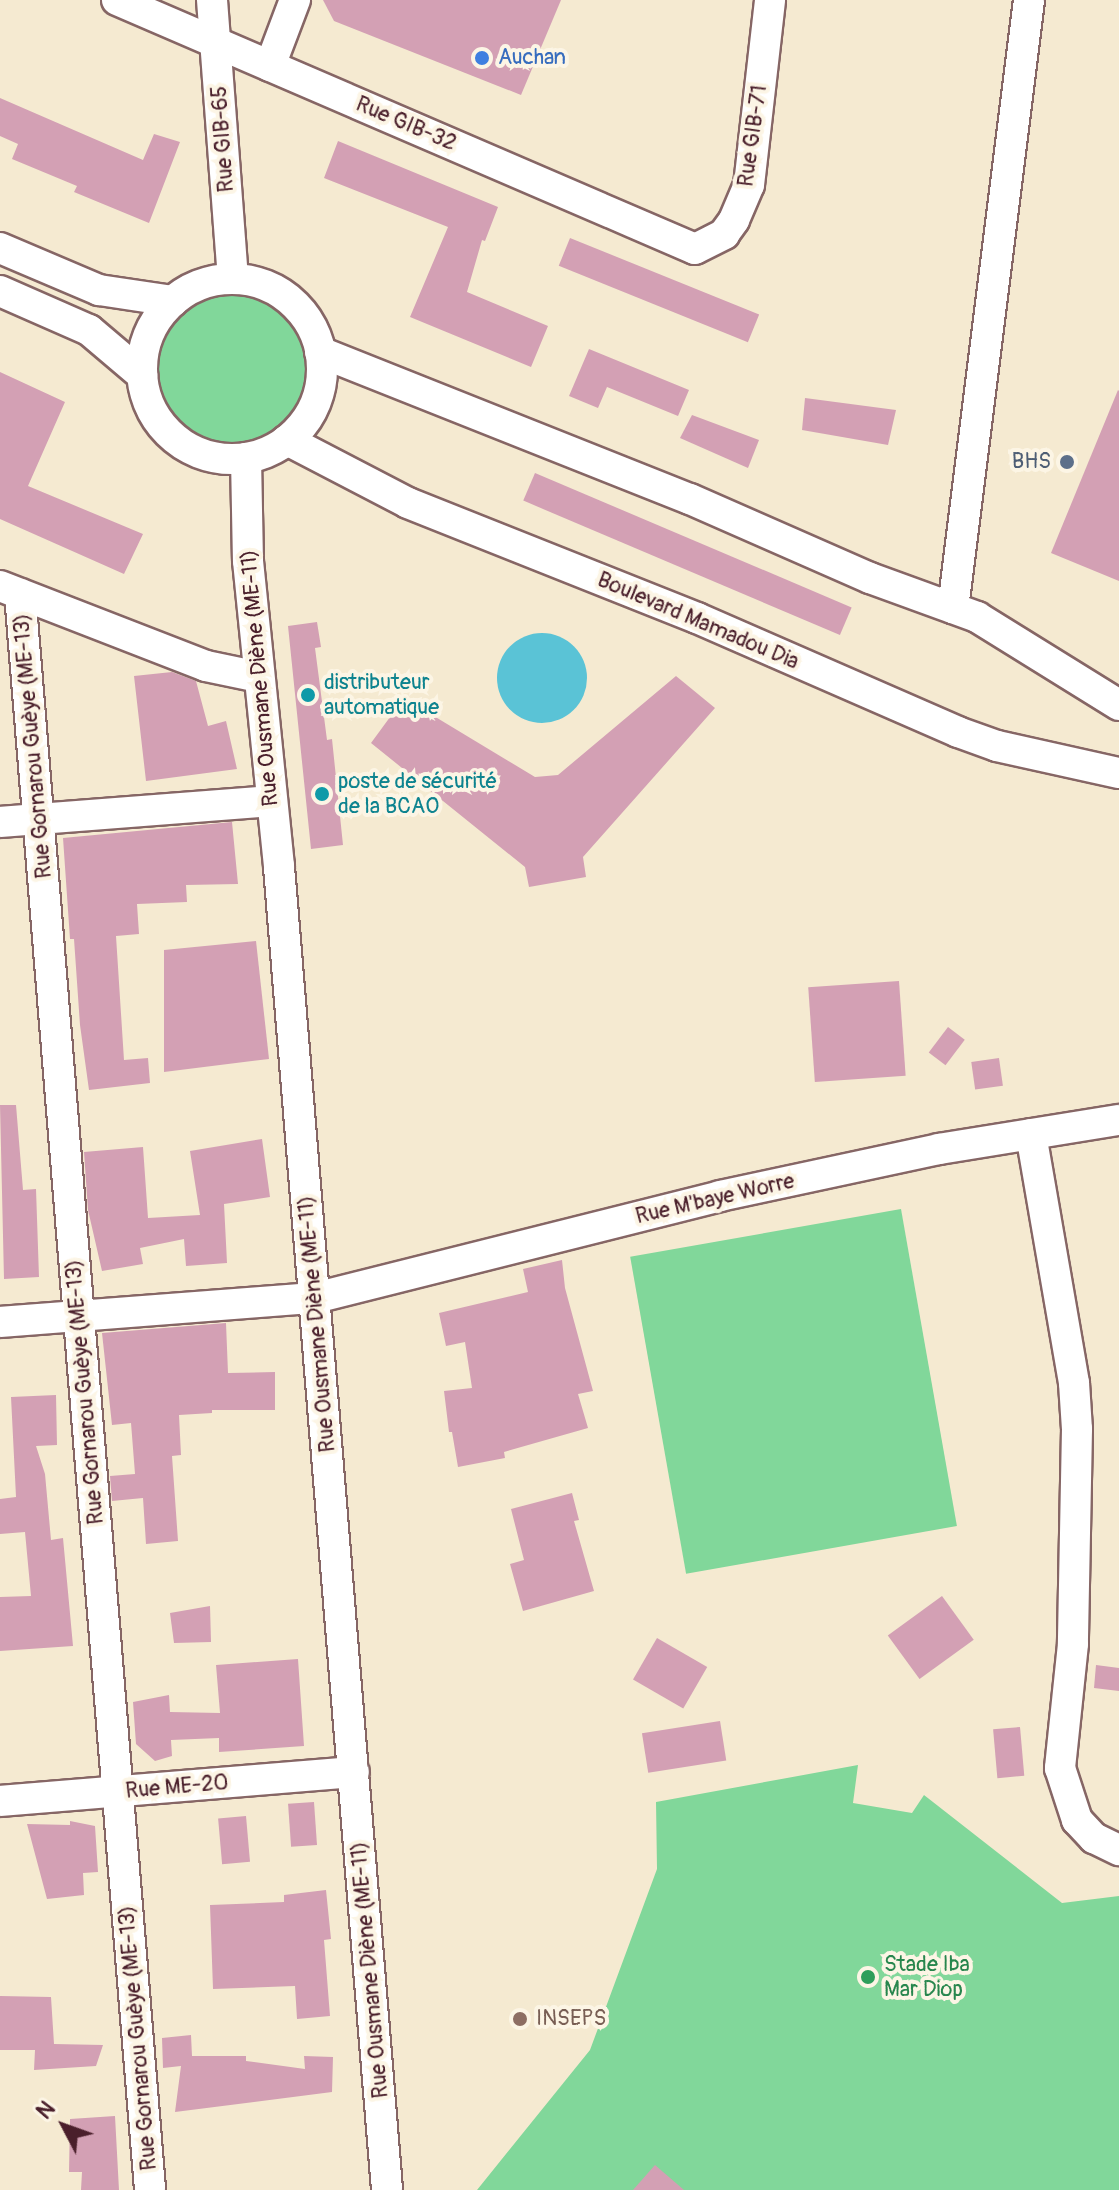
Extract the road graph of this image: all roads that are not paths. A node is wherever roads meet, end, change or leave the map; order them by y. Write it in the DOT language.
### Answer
graph roads {
  1 [pos="117,0"];
  2 [pos="212,0"];
  3 [pos="295,0"];
  4 [pos="770,0"];
  5 [pos="1029,0"];
  6 [pos="216,43"];
  7 [pos="270,66"];
  8 [pos="0,248"];
  9 [pos="695,249"];
  10 [pos="233,278"];
  11 [pos="0,291"];
  12 [pos="173,301"];
  13 [pos="320,352"];
  14 [pos="142,369"];
  15 [pos="287,440"];
  16 [pos="246,458"];
  17 [pos="10,590"];
  18 [pos="953,608"];
  19 [pos="259,677"];
  20 [pos="1119,705"];
  21 [pos="1119,773"];
  22 [pos="270,801"];
  23 [pos="39,819"];
  24 [pos="0,822"];
  25 [pos="1119,1120"];
  26 [pos="1031,1134"];
  27 [pos="315,1298"];
  28 [pos="79,1316"];
  29 [pos="0,1322"];
  30 [pos="354,1772"];
  31 [pos="118,1792"];
  32 [pos="0,1801"];
  33 [pos="1119,1850"];
  34 [pos="150,2190"];
  35 [pos="387,2190"];
  1 -- 6 [label="street, Rue GIB-32"];
  2 -- 6 [label="street, Rue GIB-65"];
  3 -- 7 [label="street"];
  4 -- 9 [label="street, Rue GIB-71"];
  5 -- 18 [label="street"];
  6 -- 7 [label="street, Rue GIB-32"];
  6 -- 10 [label="street, Rue GIB-65"];
  7 -- 9 [label="street, Rue GIB-32"];
  8 -- 12 [label="street"];
  10 -- 12 [label="street"];
  10 -- 13 [label="street"];
  11 -- 14 [label="street"];
  12 -- 14 [label="street"];
  13 -- 15 [label="street"];
  13 -- 18 [label="street"];
  14 -- 16 [label="street"];
  15 -- 16 [label="street"];
  15 -- 21 [label="street, Boulevard Mamadou Dia"];
  16 -- 19 [label="street, Rue Ousmane Diène (ME-11)"];
  17 -- 19 [label="street"];
  17 -- 23 [label="street, Rue Gornarou Guèye (ME-13)"];
  18 -- 20 [label="street"];
  19 -- 22 [label="street, Rue Ousmane Diène (ME-11)"];
  22 -- 23 [label="street"];
  22 -- 27 [label="street, Rue Ousmane Diène (ME-11)"];
  23 -- 24 [label="street"];
  23 -- 28 [label="street, Rue Gornarou Guèye (ME-13)"];
  25 -- 26 [label="street, Rue M'baye Worre"];
  26 -- 27 [label="street, Rue M'baye Worre"];
  26 -- 33 [label="street"];
  27 -- 28 [label="street, Rue M'baye Worre"];
  27 -- 30 [label="street, Rue Ousmane Diène (ME-11)"];
  28 -- 29 [label="street, Rue M'baye Worre"];
  28 -- 31 [label="street, Rue Gornarou Guèye (ME-13)"];
  30 -- 31 [label="street, Rue ME-20"];
  30 -- 35 [label="street, Rue Ousmane Diène (ME-11)"];
  31 -- 32 [label="street, Rue ME-20"];
  31 -- 34 [label="street, Rue Gornarou Guèye (ME-13)"];
}
